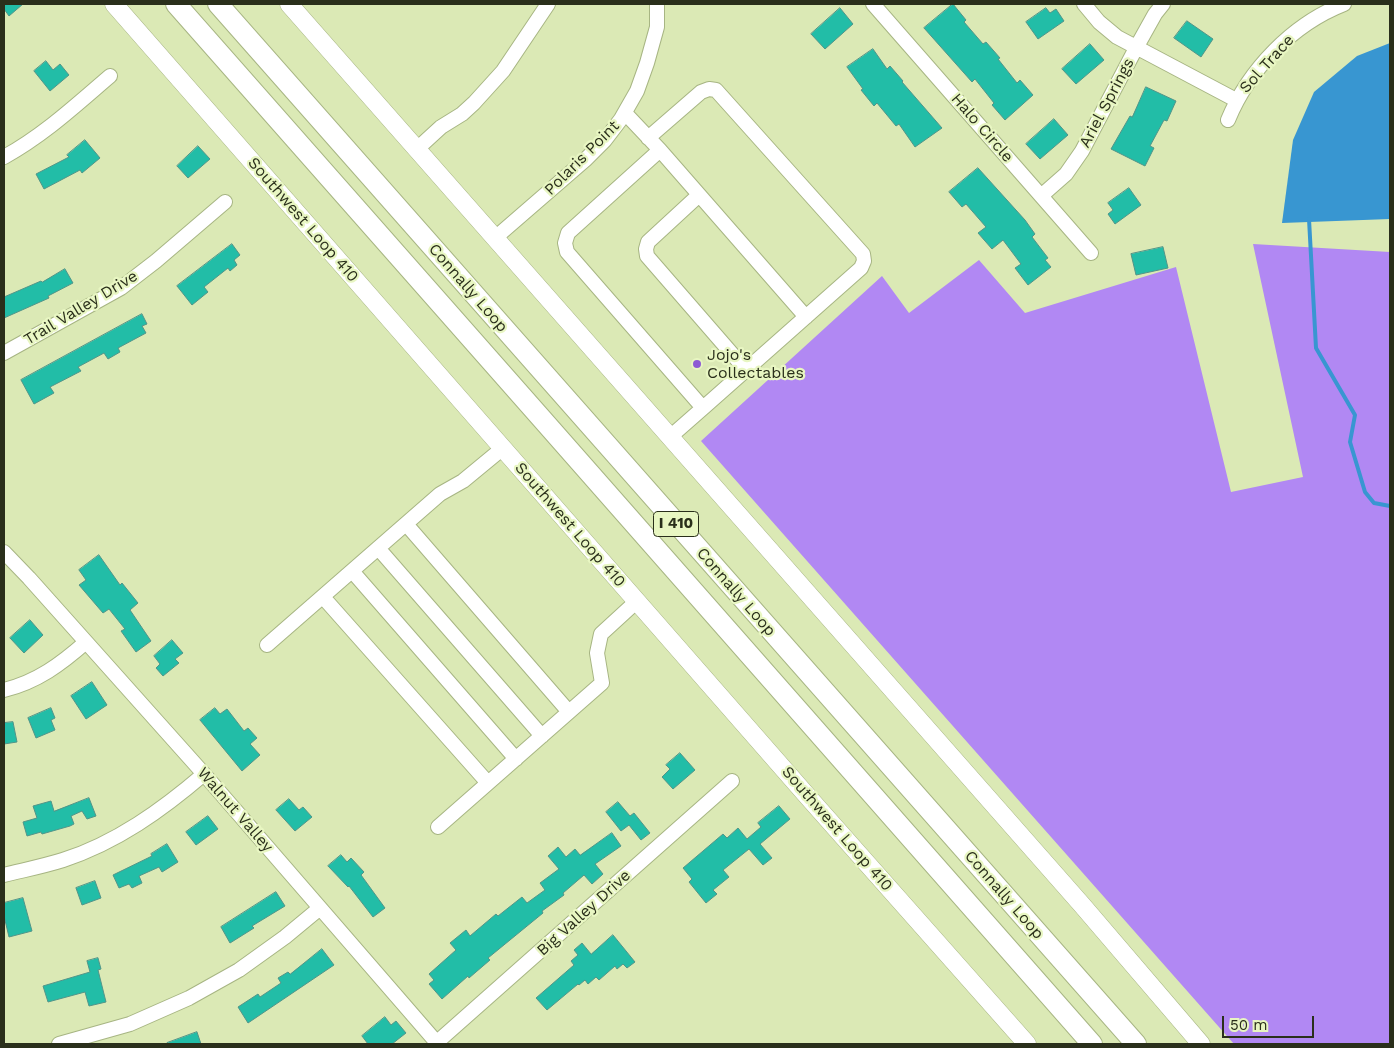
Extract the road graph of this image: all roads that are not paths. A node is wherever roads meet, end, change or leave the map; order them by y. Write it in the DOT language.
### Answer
graph roads {
  1 [pos="114,4"];
  2 [pos="176,4"];
  3 [pos="218,4"];
  4 [pos="289,4"];
  5 [pos="548,4"];
  6 [pos="657,4"];
  7 [pos="873,4"];
  8 [pos="1084,4"];
  9 [pos="1163,4"];
  10 [pos="1344,4"];
  11 [pos="1136,48"];
  12 [pos="110,76"];
  13 [pos="1236,100"];
  14 [pos="625,113"];
  15 [pos="1228,120"];
  16 [pos="648,138"];
  17 [pos="418,149"];
  18 [pos="660,150"];
  19 [pos="4,157"];
  20 [pos="699,195"];
  21 [pos="1041,196"];
  22 [pos="225,202"];
  23 [pos="495,238"];
  24 [pos="1091,253"];
  25 [pos="806,317"];
  26 [pos="4,353"];
  27 [pos="746,370"];
  28 [pos="703,408"];
  29 [pos="670,436"];
  30 [pos="503,448"];
  31 [pos="406,524"];
  32 [pos="378,548"];
  33 [pos="4,552"];
  34 [pos="352,571"];
  35 [pos="323,597"];
  36 [pos="637,601"];
  37 [pos="86,642"];
  38 [pos="267,645"];
  39 [pos="4,690"];
  40 [pos="569,712"];
  41 [pos="542,736"];
  42 [pos="516,759"];
  43 [pos="204,774"];
  44 [pos="732,781"];
  45 [pos="488,783"];
  46 [pos="438,827"];
  47 [pos="4,875"];
  48 [pos="320,908"];
  49 [pos="59,1044"];
  50 [pos="437,1044"];
  51 [pos="1027,1044"];
  52 [pos="1092,1044"];
  53 [pos="1136,1044"];
  54 [pos="1201,1044"];
  1 -- 30 [label="main road, Southwest Loop 410"];
  2 -- 52 [label="highway, Connally Loop / I 410"];
  3 -- 53 [label="highway, Connally Loop / I 410"];
  4 -- 17 [label="main road"];
  5 -- 17 [label="street"];
  6 -- 14 [label="street, Polaris Point"];
  7 -- 21 [label="street, Halo Circle"];
  8 -- 11 [label="street"];
  9 -- 11 [label="street, Ariel Springs"];
  10 -- 13 [label="street, Sol Trace"];
  11 -- 13 [label="street"];
  11 -- 21 [label="street, Ariel Springs"];
  12 -- 19 [label="street"];
  13 -- 15 [label="street, Sol Trace"];
  14 -- 16 [label="street"];
  14 -- 23 [label="street, Polaris Point"];
  16 -- 18 [label="street"];
  16 -- 25 [label="street"];
  17 -- 23 [label="main road"];
  18 -- 20 [label="street"];
  18 -- 28 [label="street"];
  20 -- 25 [label="street"];
  20 -- 27 [label="street"];
  21 -- 24 [label="street, Halo Circle"];
  22 -- 26 [label="street, Trail Valley Drive"];
  23 -- 29 [label="main road"];
  25 -- 27 [label="street"];
  27 -- 28 [label="street"];
  28 -- 29 [label="street"];
  29 -- 54 [label="main road"];
  30 -- 31 [label="street"];
  30 -- 36 [label="main road, Southwest Loop 410"];
  31 -- 32 [label="street"];
  31 -- 40 [label="street"];
  32 -- 34 [label="street"];
  32 -- 41 [label="street"];
  33 -- 37 [label="street, Walnut Valley"];
  34 -- 35 [label="street"];
  34 -- 42 [label="street"];
  35 -- 38 [label="street"];
  35 -- 45 [label="street"];
  36 -- 40 [label="street"];
  36 -- 51 [label="main road, Southwest Loop 410"];
  37 -- 39 [label="street"];
  37 -- 43 [label="street, Walnut Valley"];
  40 -- 41 [label="street"];
  41 -- 42 [label="street"];
  42 -- 45 [label="street"];
  43 -- 47 [label="street"];
  43 -- 48 [label="street, Walnut Valley"];
  44 -- 50 [label="street, Big Valley Drive"];
  45 -- 46 [label="street"];
  48 -- 49 [label="street"];
  48 -- 50 [label="street, Walnut Valley"];
}
